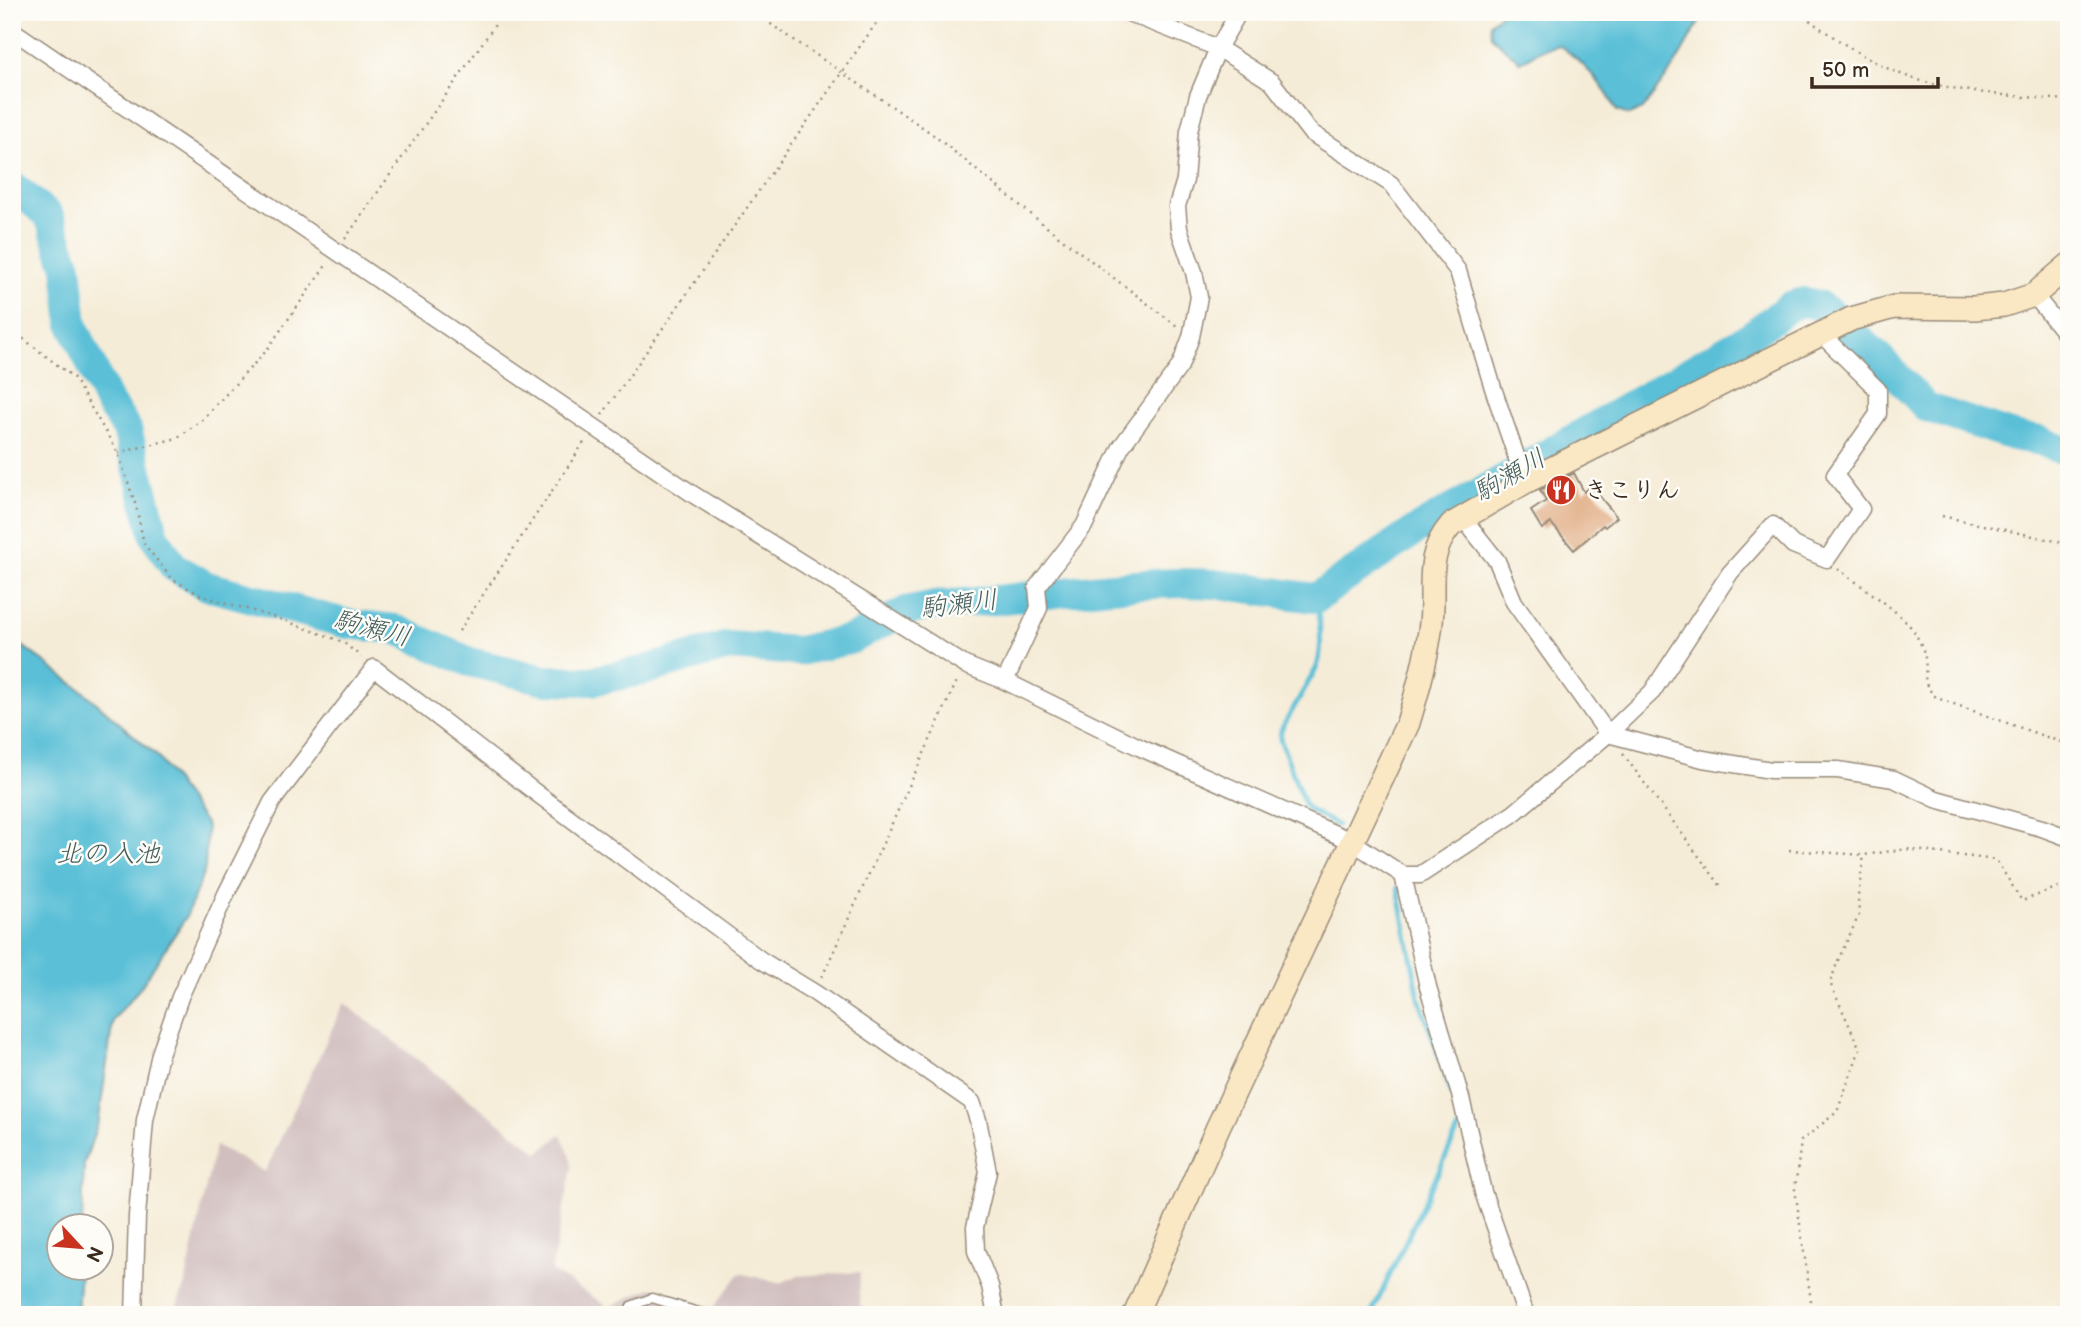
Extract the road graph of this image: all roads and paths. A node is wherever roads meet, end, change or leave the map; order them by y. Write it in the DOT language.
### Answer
graph roads {
  1 [pos="753,12"];
  2 [pos="884,12"];
  3 [pos="1126,12"];
  4 [pos="1239,12"];
  5 [pos="1798,12"];
  6 [pos="12,30"];
  7 [pos="1218,48"];
  8 [pos="841,74"];
  9 [pos="2069,100"];
  10 [pos="2069,265"];
  11 [pos="2034,295"];
  12 [pos="12,330"];
  13 [pos="1826,333"];
  14 [pos="1191,337"];
  15 [pos="2069,338"];
  16 [pos="594,427"];
  17 [pos="144,446"];
  18 [pos="118,453"];
  19 [pos="1525,482"];
  20 [pos="1942,516"];
  21 [pos="1463,518"];
  22 [pos="2069,544"];
  23 [pos="1826,559"];
  24 [pos="459,631"];
  25 [pos="965,665"];
  26 [pos="374,668"];
  27 [pos="1005,681"];
  28 [pos="1608,734"];
  29 [pos="2069,745"];
  30 [pos="2069,838"];
  31 [pos="1351,841"];
  32 [pos="1789,850"];
  33 [pos="1864,855"];
  34 [pos="1403,875"];
  35 [pos="2069,883"];
  36 [pos="1723,889"];
  37 [pos="815,993"];
  38 [pos="134,1315"];
  39 [pos="627,1315"];
  40 [pos="708,1315"];
  41 [pos="996,1315"];
  42 [pos="1135,1315"];
  43 [pos="1525,1315"];
  44 [pos="1813,1315"];
  1 -- 8 [label="path"];
  2 -- 8 [label="path"];
  3 -- 7 [label="street"];
  4 -- 7 [label="street"];
  5 -- 9 [label="path"];
  6 -- 16 [label="street"];
  7 -- 14 [label="street"];
  7 -- 19 [label="street"];
  8 -- 14 [label="path"];
  8 -- 16 [label="path"];
  10 -- 11 [label="street"];
  11 -- 13 [label="street"];
  11 -- 15 [label="street"];
  12 -- 18 [label="path"];
  13 -- 19 [label="street"];
  13 -- 23 [label="street"];
  14 -- 27 [label="street"];
  16 -- 24 [label="path"];
  16 -- 25 [label="street"];
  17 -- 18 [label="path"];
  18 -- 26 [label="path"];
  19 -- 21 [label="street"];
  20 -- 22 [label="path"];
  21 -- 28 [label="street"];
  21 -- 31 [label="street"];
  23 -- 28 [label="street"];
  23 -- 29 [label="path"];
  25 -- 27 [label="street"];
  25 -- 37 [label="path"];
  26 -- 37 [label="street"];
  26 -- 38 [label="street"];
  27 -- 31 [label="street"];
  28 -- 30 [label="street"];
  28 -- 34 [label="street"];
  28 -- 36 [label="path"];
  31 -- 34 [label="street"];
  31 -- 42 [label="street"];
  32 -- 33 [label="path"];
  33 -- 35 [label="path"];
  33 -- 44 [label="path"];
  34 -- 43 [label="street"];
  37 -- 41 [label="street"];
  39 -- 40 [label="lane"];
}
